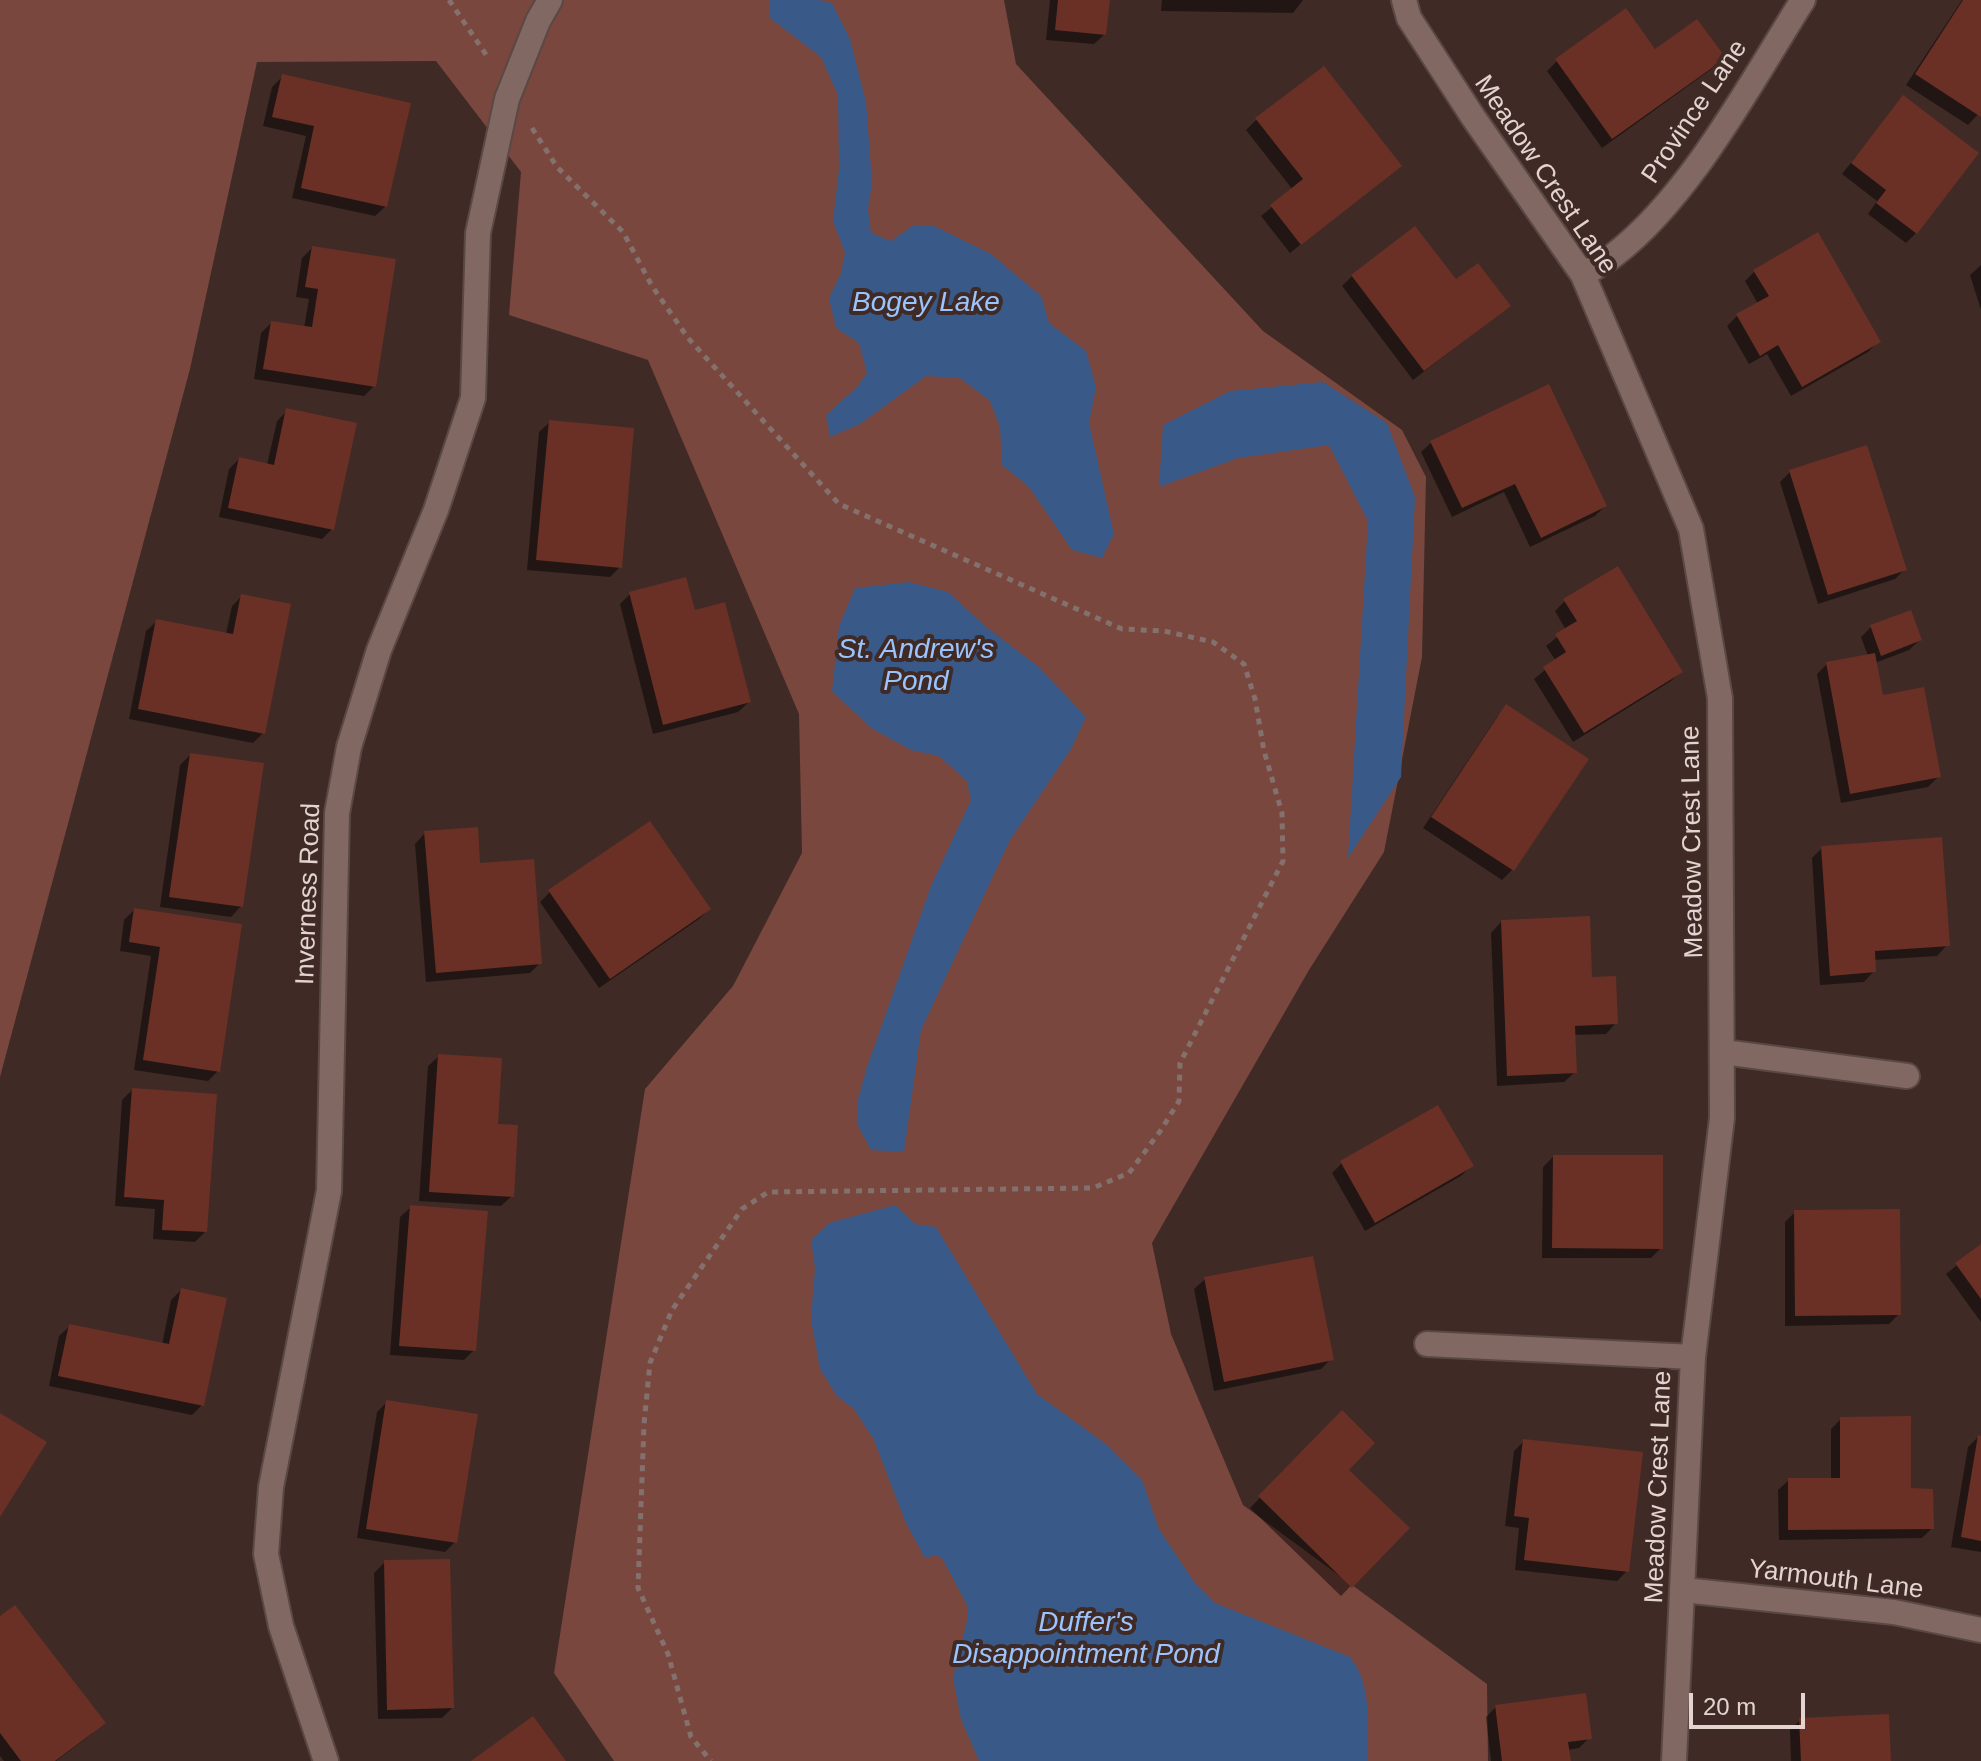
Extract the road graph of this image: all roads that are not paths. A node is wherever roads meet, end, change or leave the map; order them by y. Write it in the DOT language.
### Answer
graph roads {
  1 [pos="550,0"];
  2 [pos="1404,0"];
  3 [pos="1803,0"];
  4 [pos="1583,275"];
  5 [pos="1723,1052"];
  6 [pos="1907,1076"];
  7 [pos="1427,1344"];
  8 [pos="1693,1357"];
  9 [pos="1683,1590"];
  10 [pos="1981,1630"];
  11 [pos="326,1761"];
  12 [pos="1674,1761"];
  1 -- 11 [label="street, Inverness Road"];
  2 -- 4 [label="street, Meadow Crest Lane"];
  3 -- 4 [label="street, Province Lane"];
  4 -- 5 [label="street, Meadow Crest Lane"];
  5 -- 6 [label="street"];
  5 -- 8 [label="street, Meadow Crest Lane"];
  7 -- 8 [label="street"];
  8 -- 9 [label="street, Meadow Crest Lane"];
  9 -- 10 [label="street, Yarmouth Lane"];
  9 -- 12 [label="street, Meadow Crest Lane"];
}
